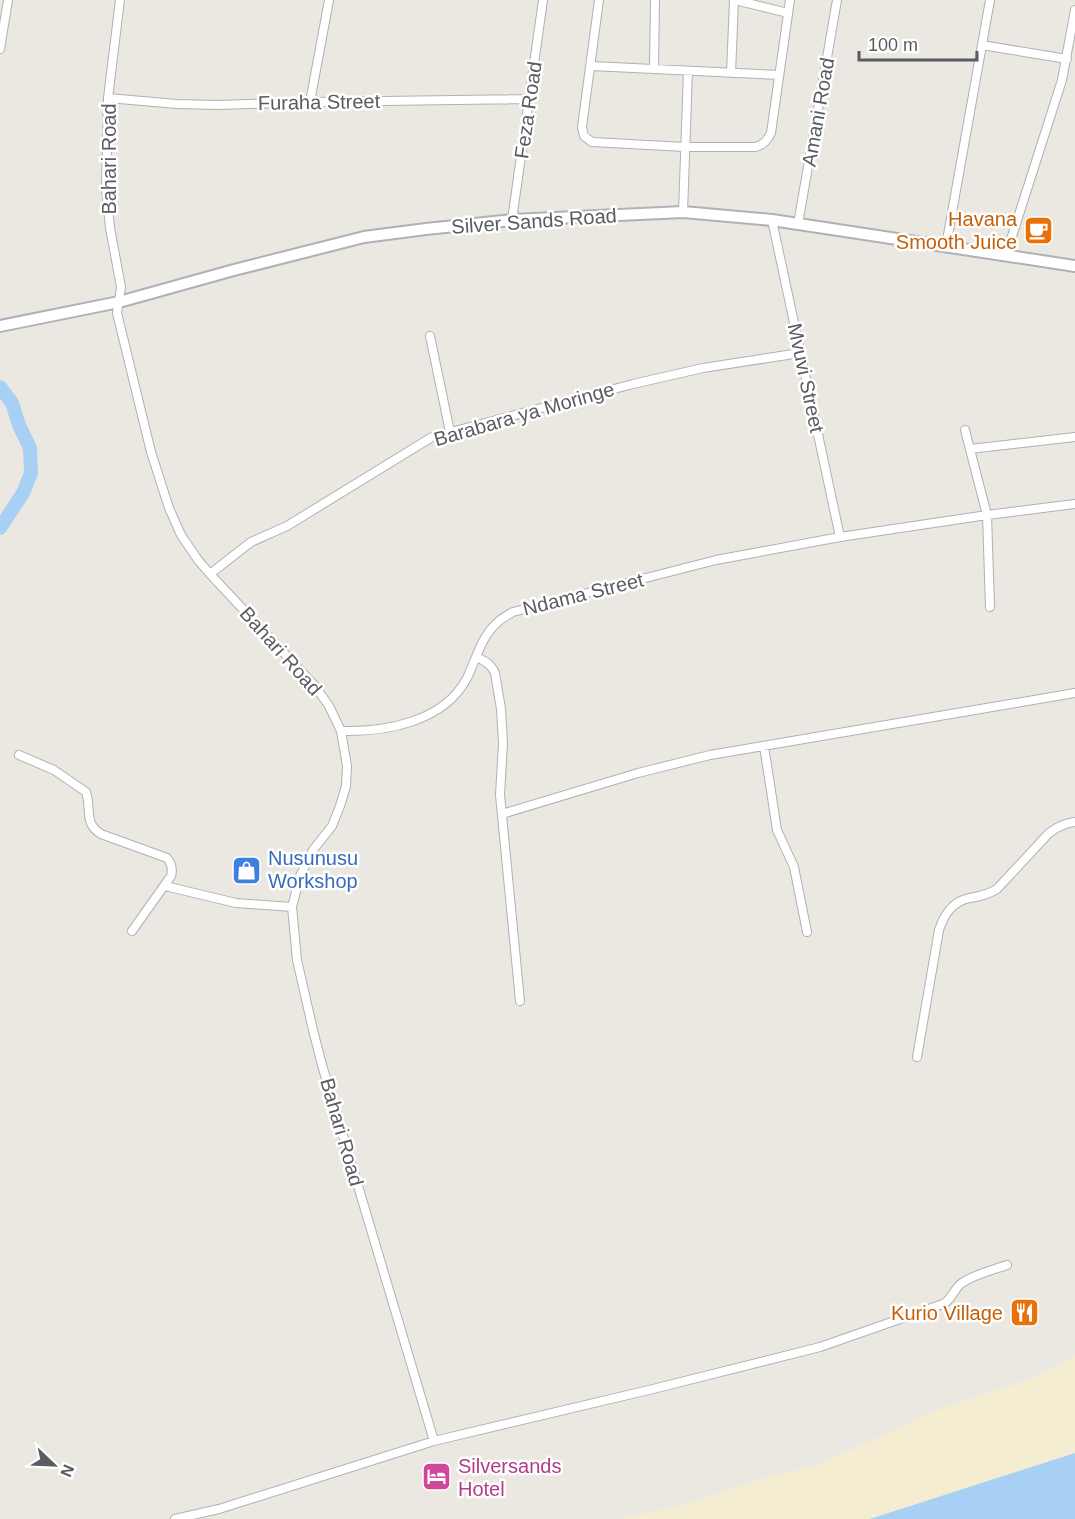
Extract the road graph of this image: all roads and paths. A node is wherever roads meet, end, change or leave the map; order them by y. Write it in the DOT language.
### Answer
graph roads {
  1 [pos="8,0"];
  2 [pos="120,0"];
  3 [pos="329,0"];
  4 [pos="543,0"];
  5 [pos="598,0"];
  6 [pos="655,0"];
  7 [pos="734,0"];
  8 [pos="790,0"];
  9 [pos="837,0"];
  10 [pos="990,0"];
  11 [pos="1075,12"];
  12 [pos="788,13"];
  13 [pos="982,45"];
  14 [pos="0,49"];
  15 [pos="1066,59"];
  16 [pos="591,66"];
  17 [pos="654,69"];
  18 [pos="688,70"];
  19 [pos="731,73"];
  20 [pos="779,75"];
  21 [pos="108,98"];
  22 [pos="529,99"];
  23 [pos="310,102"];
  24 [pos="686,147"];
  25 [pos="683,212"];
  26 [pos="512,220"];
  27 [pos="772,220"];
  28 [pos="798,224"];
  29 [pos="946,246"];
  30 [pos="1006,255"];
  31 [pos="1075,266"];
  32 [pos="119,302"];
  33 [pos="5,325"];
  34 [pos="430,336"];
  35 [pos="800,353"];
  36 [pos="965,430"];
  37 [pos="450,432"];
  38 [pos="1075,437"];
  39 [pos="970,449"];
  40 [pos="1075,504"];
  41 [pos="987,515"];
  42 [pos="840,537"];
  43 [pos="210,574"];
  44 [pos="990,607"];
  45 [pos="476,657"];
  46 [pos="1075,693"];
  47 [pos="341,731"];
  48 [pos="764,746"];
  49 [pos="19,755"];
  50 [pos="502,813"];
  51 [pos="1075,822"];
  52 [pos="165,886"];
  53 [pos="292,908"];
  54 [pos="132,931"];
  55 [pos="807,932"];
  56 [pos="520,1001"];
  57 [pos="917,1058"];
  58 [pos="1007,1265"];
  59 [pos="434,1441"];
  60 [pos="175,1519"];
  1 -- 14 [label="street"];
  2 -- 21 [label="street, Bahari Road"];
  3 -- 23 [label="street"];
  4 -- 22 [label="street, Feza Road"];
  5 -- 16 [label="street"];
  6 -- 17 [label="street"];
  7 -- 12 [label="street"];
  7 -- 19 [label="street"];
  8 -- 12 [label="street"];
  9 -- 28 [label="street, Amani Road"];
  10 -- 13 [label="street"];
  11 -- 15 [label="street"];
  12 -- 20 [label="street"];
  13 -- 15 [label="street"];
  13 -- 29 [label="street"];
  15 -- 30 [label="street"];
  16 -- 17 [label="street"];
  16 -- 24 [label="street"];
  17 -- 18 [label="street"];
  18 -- 19 [label="street"];
  18 -- 24 [label="street"];
  19 -- 20 [label="street"];
  20 -- 24 [label="street"];
  21 -- 23 [label="street, Furaha Street"];
  21 -- 32 [label="street, Bahari Road"];
  22 -- 23 [label="street, Furaha Street"];
  22 -- 26 [label="street, Feza Road"];
  24 -- 25 [label="street"];
  25 -- 26 [label="street, Silver Sands Road"];
  25 -- 27 [label="street, Silver Sands Road"];
  26 -- 32 [label="street, Silver Sands Road"];
  27 -- 28 [label="street, Silver Sands Road"];
  27 -- 35 [label="street, Mvuvi Street"];
  28 -- 29 [label="street, Silver Sands Road"];
  29 -- 30 [label="street, Silver Sands Road"];
  30 -- 31 [label="street, Silver Sands Road"];
  32 -- 33 [label="street, Silver Sands Road"];
  32 -- 43 [label="street, Bahari Road"];
  34 -- 37 [label="street"];
  35 -- 37 [label="street, Barabara ya Moringe"];
  35 -- 42 [label="street, Mvuvi Street"];
  36 -- 39 [label="street"];
  37 -- 43 [label="street, Barabara ya Moringe"];
  38 -- 39 [label="street"];
  39 -- 41 [label="street"];
  40 -- 41 [label="street, Ndama Street"];
  41 -- 42 [label="street, Ndama Street"];
  41 -- 44 [label="street"];
  42 -- 45 [label="street, Ndama Street"];
  43 -- 47 [label="street, Bahari Road"];
  45 -- 47 [label="street, Ndama Street"];
  45 -- 50 [label="street"];
  46 -- 48 [label="street"];
  47 -- 53 [label="street, Bahari Road"];
  48 -- 50 [label="street"];
  48 -- 55 [label="street"];
  49 -- 52 [label="street"];
  50 -- 56 [label="street"];
  51 -- 57 [label="street"];
  52 -- 53 [label="street"];
  52 -- 54 [label="street"];
  53 -- 59 [label="street, Bahari Road"];
  58 -- 59 [label="street"];
  59 -- 60 [label="street"];
}
